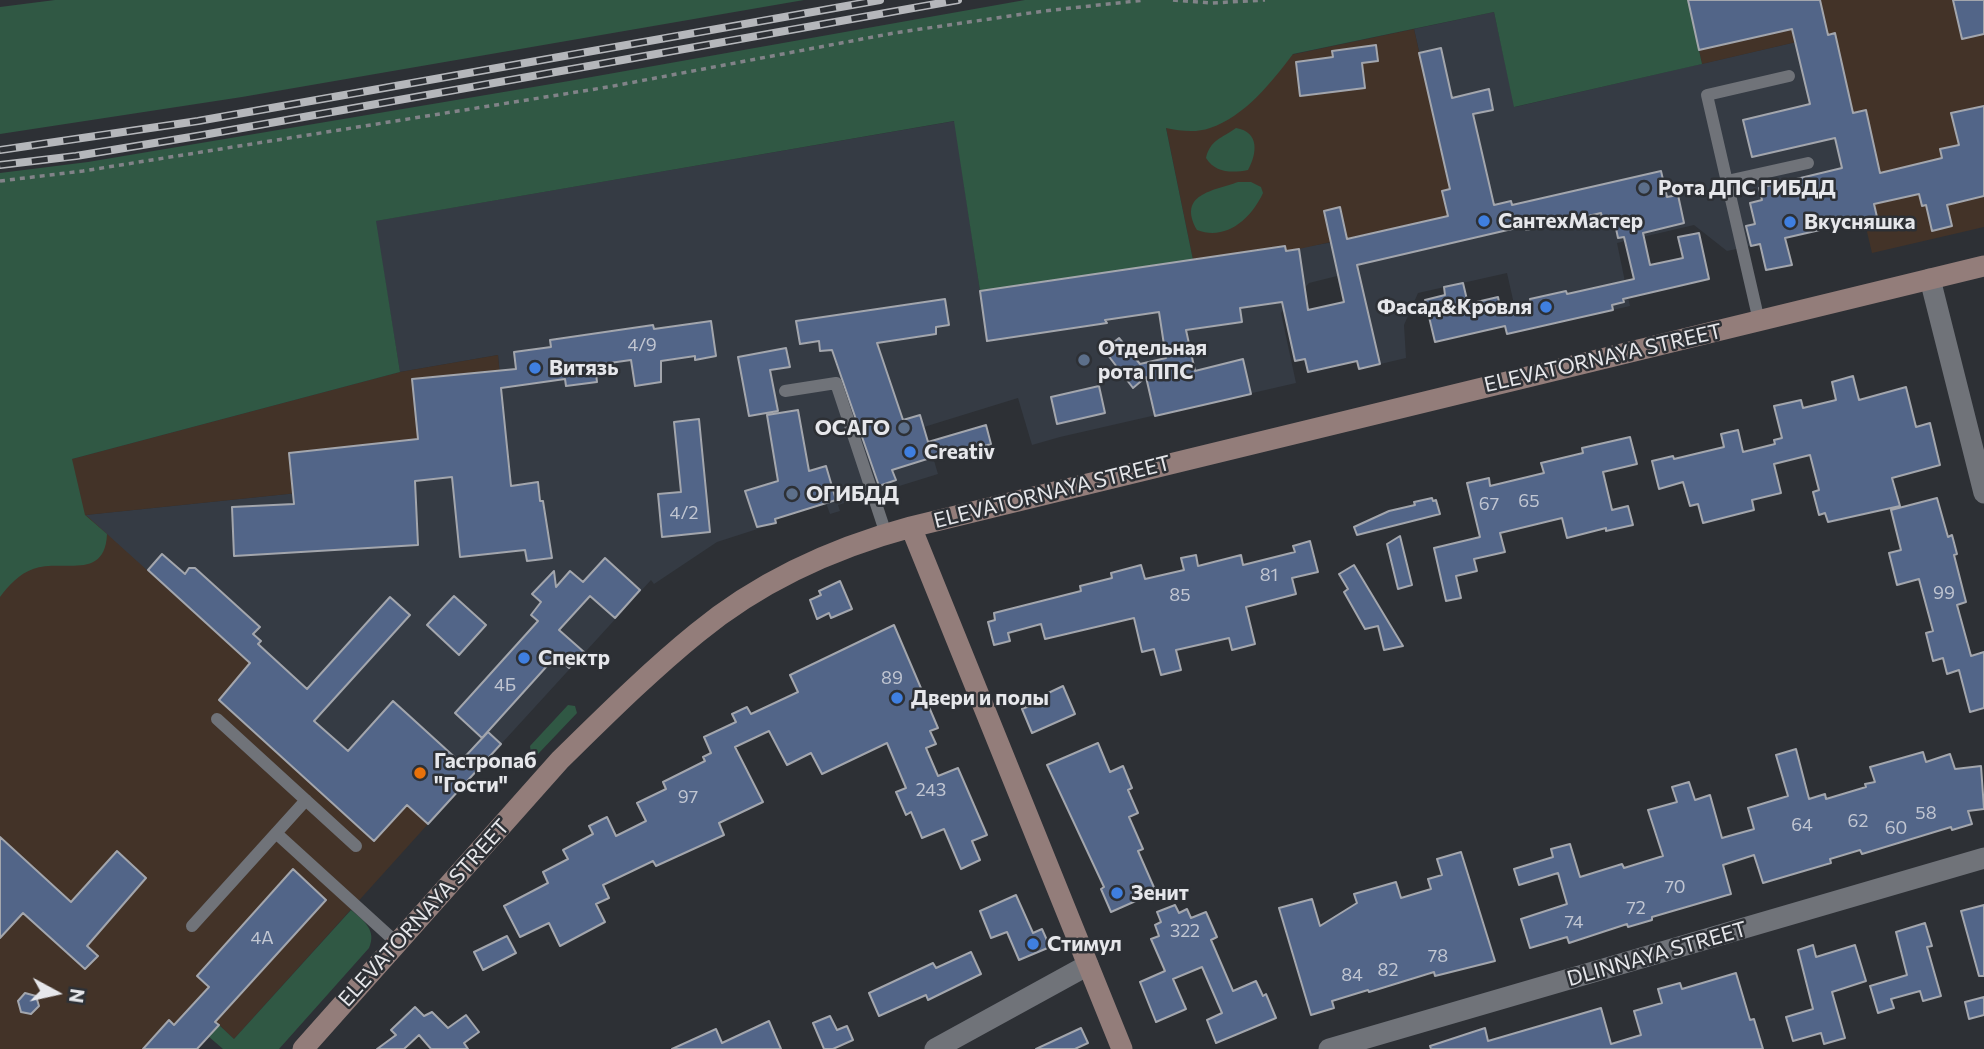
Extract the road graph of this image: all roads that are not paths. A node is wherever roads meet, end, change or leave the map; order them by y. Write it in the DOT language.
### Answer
graph roads {
  1 [pos="1789,76"];
  2 [pos="1808,163"];
  3 [pos="1727,181"];
  4 [pos="1984,266"];
  5 [pos="1930,279"];
  6 [pos="1759,321"];
  7 [pos="785,391"];
  8 [pos="1984,493"];
  9 [pos="911,527"];
  10 [pos="886,534"];
  11 [pos="217,719"];
  12 [pos="306,800"];
  13 [pos="276,833"];
  14 [pos="356,846"];
  15 [pos="1984,858"];
  16 [pos="192,926"];
  17 [pos="397,943"];
  18 [pos="1088,965"];
  19 [pos="303,1049"];
  20 [pos="934,1049"];
  21 [pos="1122,1049"];
  22 [pos="1329,1049"];
  1 -- 3 [label="lane"];
  2 -- 3 [label="lane"];
  3 -- 6 [label="lane"];
  4 -- 5 [label="street, ELEVATORNAYA STREET"];
  5 -- 6 [label="street, ELEVATORNAYA STREET"];
  5 -- 8 [label="street"];
  6 -- 9 [label="street, ELEVATORNAYA STREET"];
  7 -- 10 [label="lane"];
  9 -- 10 [label="street, ELEVATORNAYA STREET"];
  9 -- 18 [label="street"];
  10 -- 17 [label="street, ELEVATORNAYA STREET"];
  11 -- 12 [label="lane"];
  12 -- 13 [label="lane"];
  12 -- 14 [label="lane"];
  13 -- 16 [label="lane"];
  13 -- 17 [label="lane"];
  15 -- 22 [label="street, DLINNAYA STREET"];
  17 -- 19 [label="street, ELEVATORNAYA STREET"];
  18 -- 20 [label="street"];
  18 -- 21 [label="street"];
}
